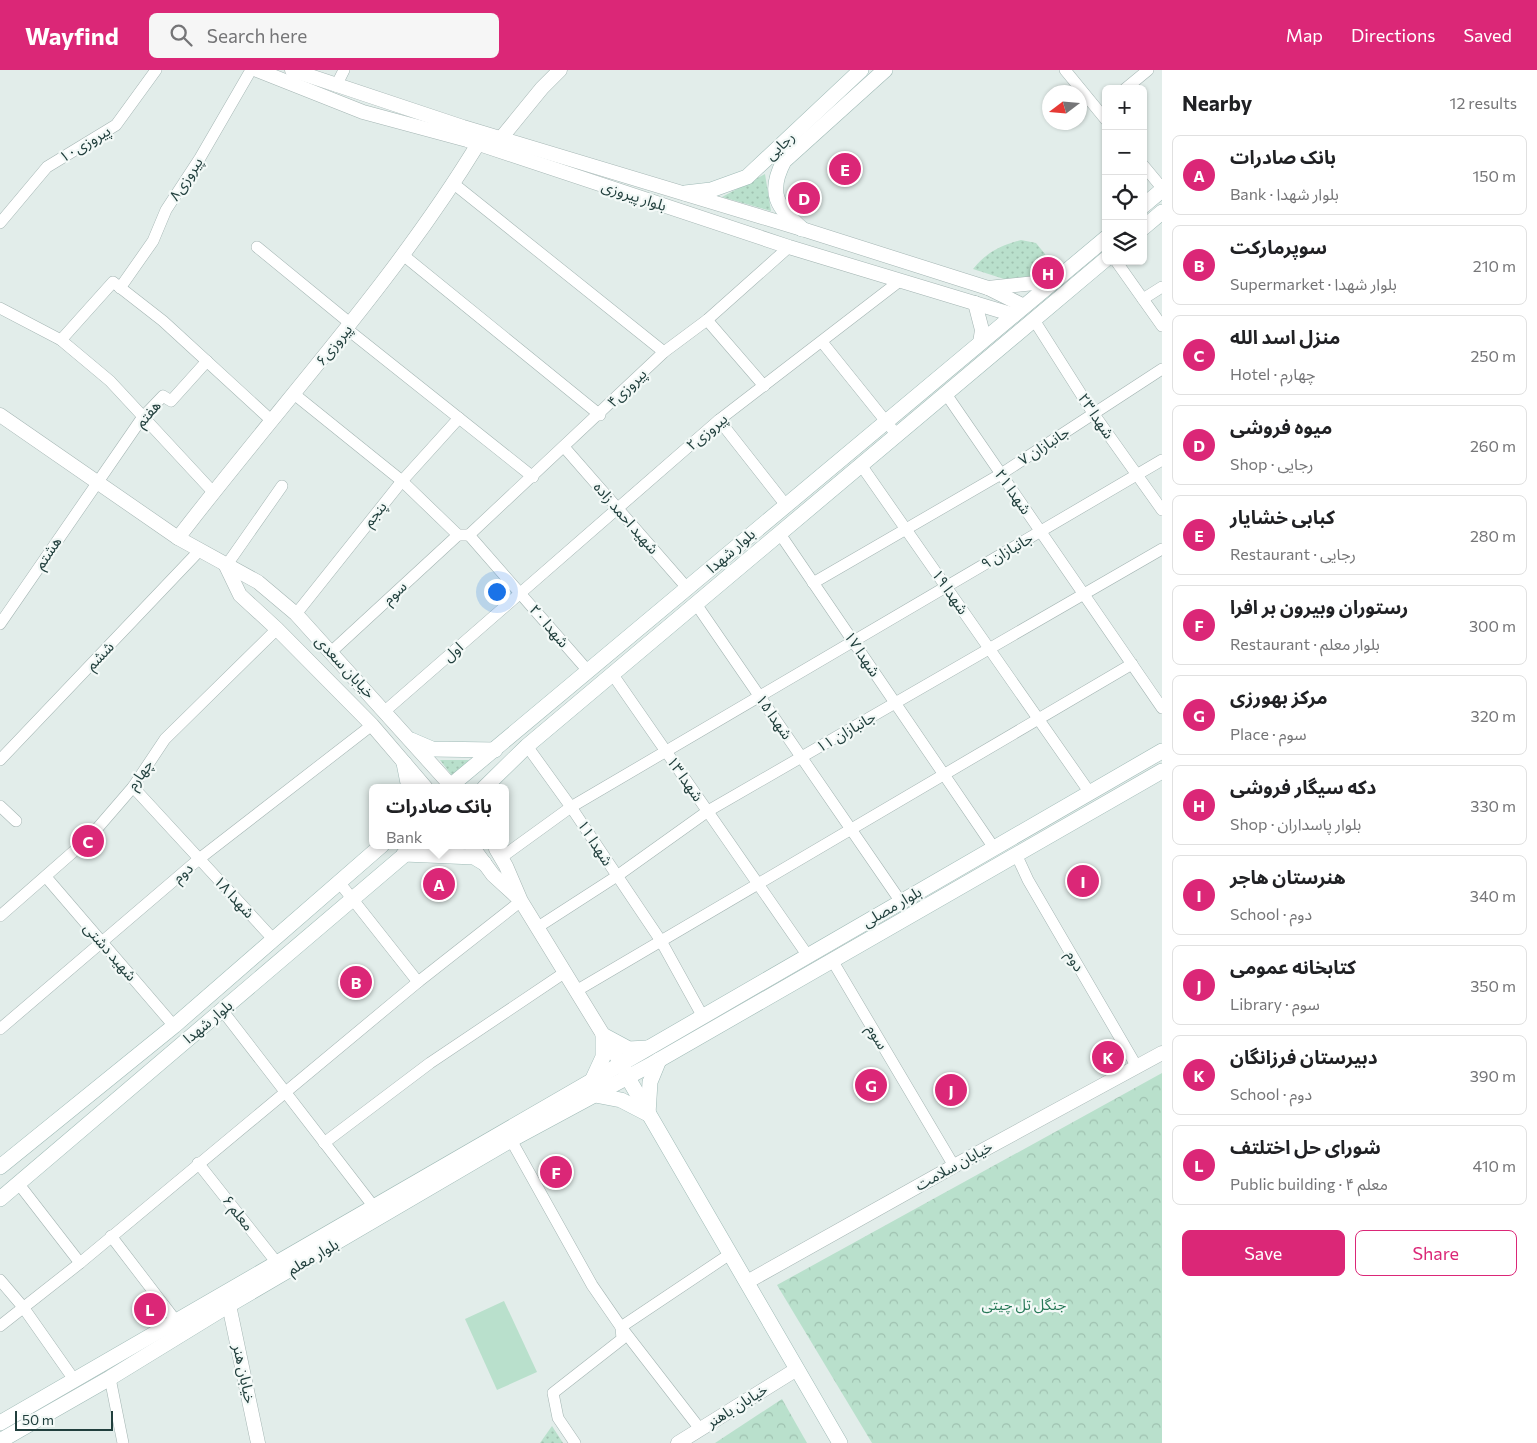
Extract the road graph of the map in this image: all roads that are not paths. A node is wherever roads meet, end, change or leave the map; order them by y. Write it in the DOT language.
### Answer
graph roads {
  1 [pos="156,70"];
  2 [pos="251,70"];
  3 [pos="257,70"];
  4 [pos="292,70"];
  5 [pos="344,70"];
  6 [pos="560,70"];
  7 [pos="861,70"];
  8 [pos="885,70"];
  9 [pos="1065,70"];
  10 [pos="1148,70"];
  11 [pos="1130,85"];
  12 [pos="336,86"];
  13 [pos="369,96"];
  14 [pos="363,112"];
  15 [pos="1102,115"];
  16 [pos="822,117"];
  17 [pos="502,138"];
  18 [pos="478,144"];
  19 [pos="1147,170"];
  20 [pos="454,184"];
  21 [pos="1162,189"];
  22 [pos="685,193"];
  23 [pos="1147,202"];
  24 [pos="1162,212"];
  25 [pos="0,223"];
  26 [pos="1147,225"];
  27 [pos="802,229"];
  28 [pos="1102,241"];
  29 [pos="845,243"];
  30 [pos="257,247"];
  31 [pos="789,247"];
  32 [pos="402,255"];
  33 [pos="840,262"];
  34 [pos="1102,262"];
  35 [pos="1119,265"];
  36 [pos="901,280"];
  37 [pos="1054,281"];
  38 [pos="1162,287"];
  39 [pos="120,288"];
  40 [pos="988,288"];
  41 [pos="1143,299"];
  42 [pos="975,303"];
  43 [pos="0,308"];
  44 [pos="1019,311"];
  45 [pos="707,320"];
  46 [pos="1034,320"];
  47 [pos="349,326"];
  48 [pos="1162,326"];
  49 [pos="61,340"];
  50 [pos="822,342"];
  51 [pos="980,343"];
  52 [pos="664,352"];
  53 [pos="207,361"];
  54 [pos="1162,369"];
  55 [pos="764,386"];
  56 [pos="294,394"];
  57 [pos="946,394"];
  58 [pos="1093,413"];
  59 [pos="0,415"];
  60 [pos="600,415"];
  61 [pos="142,418"];
  62 [pos="459,418"];
  63 [pos="272,420"];
  64 [pos="719,420"];
  65 [pos="886,422"];
  66 [pos="896,434"];
  67 [pos="564,447"];
  68 [pos="1162,460"];
  69 [pos="861,465"];
  70 [pos="1001,474"];
  71 [pos="1137,475"];
  72 [pos="532,477"];
  73 [pos="402,480"];
  74 [pos="96,483"];
  75 [pos="282,486"];
  76 [pos="213,492"];
  77 [pos="785,504"];
  78 [pos="618,509"];
  79 [pos="1162,510"];
  80 [pos="906,530"];
  81 [pos="1041,532"];
  82 [pos="780,534"];
  83 [pos="463,535"];
  84 [pos="178,538"];
  85 [pos="1162,549"];
  86 [pos="199,551"];
  87 [pos="226,566"];
  88 [pos="813,583"];
  89 [pos="946,587"];
  90 [pos="688,589"];
  91 [pos="521,594"];
  92 [pos="1084,594"];
  93 [pos="696,604"];
  94 [pos="296,614"];
  95 [pos="0,624"];
  96 [pos="276,629"];
  97 [pos="852,641"];
  98 [pos="989,649"];
  99 [pos="331,652"];
  100 [pos="1132,664"];
  101 [pos="589,672"];
  102 [pos="613,675"];
  103 [pos="760,696"];
  104 [pos="895,703"];
  105 [pos="1162,708"];
  106 [pos="385,711"];
  107 [pos="1038,720"];
  108 [pos="372,725"];
  109 [pos="411,740"];
  110 [pos="527,746"];
  111 [pos="495,750"];
  112 [pos="666,751"];
  113 [pos="1162,751"];
  114 [pos="802,757"];
  115 [pos="0,760"];
  116 [pos="404,763"];
  117 [pos="505,768"];
  118 [pos="1162,771"];
  119 [pos="943,775"];
  120 [pos="408,784"];
  121 [pos="422,784"];
  122 [pos="448,784"];
  123 [pos="455,784"];
  124 [pos="488,784"];
  125 [pos="498,784"];
  126 [pos="133,787"];
  127 [pos="1090,793"];
  128 [pos="0,806"];
  129 [pos="571,807"];
  130 [pos="708,811"];
  131 [pos="16,820"];
  132 [pos="851,830"];
  133 [pos="509,842"];
  134 [pos="994,848"];
  135 [pos="377,849"];
  136 [pos="474,849"];
  137 [pos="497,849"];
  138 [pos="410,850"];
  139 [pos="1016,854"];
  140 [pos="199,859"];
  141 [pos="484,863"];
  142 [pos="968,863"];
  143 [pos="617,876"];
  144 [pos="46,877"];
  145 [pos="976,877"];
  146 [pos="339,882"];
  147 [pos="758,884"];
  148 [pos="353,898"];
  149 [pos="521,901"];
  150 [pos="902,902"];
  151 [pos="0,916"];
  152 [pos="538,927"];
  153 [pos="274,940"];
  154 [pos="661,941"];
  155 [pos="102,943"];
  156 [pos="808,956"];
  157 [pos="832,960"];
  158 [pos="564,973"];
  159 [pos="418,982"];
  160 [pos="576,991"];
  161 [pos="222,1010"];
  162 [pos="704,1017"];
  163 [pos="174,1026"];
  164 [pos="0,1029"];
  165 [pos="603,1035"];
  166 [pos="1162,1053"];
  167 [pos="655,1054"];
  168 [pos="1137,1067"];
  169 [pos="625,1071"];
  170 [pos="593,1089"];
  171 [pos="285,1092"];
  172 [pos="648,1114"];
  173 [pos="511,1140"];
  174 [pos="324,1143"];
  175 [pos="2,1162"];
  176 [pos="198,1163"];
  177 [pos="954,1166"];
  178 [pos="18,1183"];
  179 [pos="0,1199"];
  180 [pos="374,1207"];
  181 [pos="111,1236"];
  182 [pos="730,1254"];
  183 [pos="80,1263"];
  184 [pos="277,1263"];
  185 [pos="0,1280"];
  186 [pos="747,1282"];
  187 [pos="229,1305"];
  188 [pos="23,1307"];
  189 [pos="176,1321"];
  190 [pos="0,1326"];
  191 [pos="621,1328"];
  192 [pos="797,1369"];
  193 [pos="110,1378"];
  194 [pos="75,1381"];
  195 [pos="700,1429"];
  196 [pos="2,1436"];
  197 [pos="123,1443"];
  198 [pos="258,1443"];
  199 [pos="575,1443"];
  200 [pos="678,1443"];
  201 [pos="840,1443"];
  1 -- 25 [label="street, پیروزی۱۰"];
  2 -- 39 [label="street, پیروزی۸"];
  3 -- 14 [label="street, بلوار پیروزی"];
  4 -- 12 [label="street, بلوار پیروزی"];
  5 -- 12 [label="street"];
  6 -- 17 [label="street"];
  7 -- 16 [label="main road, رجایی"];
  8 -- 16 [label="main road, رجایی"];
  9 -- 15 [label="street"];
  10 -- 11 [label="street"];
  12 -- 13 [label="street, بلوار پیروزی"];
  13 -- 14 [label="street"];
  13 -- 17 [label="street, بلوار پیروزی"];
  14 -- 18 [label="street, بلوار پیروزی"];
  16 -- 22 [label="main road, رجایی"];
  16 -- 27 [label="main road, رجایی"];
  17 -- 22 [label="street, بلوار پیروزی"];
  18 -- 20 [label="street, پیروزی۶"];
  18 -- 31 [label="street, بلوار پیروزی"];
  19 -- 21 [label="street"];
  20 -- 32 [label="street, پیروزی۶"];
  20 -- 52 [label="street"];
  21 -- 23 [label="main road"];
  22 -- 27 [label="street, بلوار پیروزی"];
  24 -- 26 [label="main road"];
  27 -- 29 [label="street, بلوار پیروزی"];
  28 -- 37 [label="main road, بلوار شهدا"];
  29 -- 33 [label="street"];
  29 -- 40 [label="street, بلوار پیروزی"];
  30 -- 47 [label="street"];
  31 -- 33 [label="street, بلوار پیروزی"];
  31 -- 45 [label="street, پیروزی۴"];
  32 -- 47 [label="street, پیروزی۶"];
  32 -- 60 [label="street"];
  33 -- 36 [label="street, بلوار پیروزی"];
  34 -- 46 [label="main road, بلوار شهدا"];
  35 -- 41 [label="street"];
  36 -- 42 [label="street, بلوار پیروزی"];
  36 -- 50 [label="street, پیروزی۲"];
  37 -- 40 [label="street"];
  37 -- 44 [label="main road, بلوار شهدا"];
  38 -- 41 [label="street"];
  39 -- 49 [label="street"];
  39 -- 53 [label="street"];
  40 -- 44 [label="street, بلوار پیروزی"];
  41 -- 48 [label="street"];
  42 -- 44 [label="street, بلوار پیروزی"];
  42 -- 51 [label="street"];
  43 -- 49 [label="street"];
  44 -- 46 [label="main road"];
  44 -- 51 [label="main road, بلوار شهدا"];
  45 -- 52 [label="street, پیروزی۴"];
  45 -- 55 [label="street"];
  46 -- 57 [label="main road, بلوار شهدا"];
  46 -- 58 [label="street, شهدا ۲۳"];
  47 -- 56 [label="street, پیروزی۶"];
  47 -- 62 [label="street"];
  49 -- 61 [label="street"];
  50 -- 55 [label="street, پیروزی۲"];
  50 -- 65 [label="street"];
  51 -- 65 [label="main road, بلوار شهدا"];
  52 -- 60 [label="street, پیروزی۴"];
  53 -- 61 [label="street, هفتم"];
  53 -- 63 [label="street"];
  54 -- 58 [label="street, جانبازان ۷"];
  55 -- 64 [label="street, پیروزی۲"];
  56 -- 63 [label="street, پیروزی۶"];
  56 -- 73 [label="street, شهدا ۲۰"];
  57 -- 66 [label="main road, بلوار شهدا"];
  57 -- 70 [label="street, شهدا ۲۱"];
  58 -- 70 [label="street, جانبازان ۷"];
  58 -- 71 [label="street, شهدا ۲۳"];
  59 -- 74 [label="street, خیابان سعدی"];
  60 -- 67 [label="street, پیروزی۴"];
  61 -- 74 [label="street, هفتم"];
  61 -- 76 [label="street"];
  62 -- 72 [label="street"];
  62 -- 73 [label="street, پنجم"];
  63 -- 76 [label="street, پیروزی۶"];
  64 -- 77 [label="street"];
  64 -- 78 [label="street, پیروزی۲"];
  65 -- 66 [label="street"];
  65 -- 77 [label="main road, بلوار شهدا"];
  66 -- 69 [label="main road, بلوار شهدا"];
  67 -- 72 [label="street, پیروزی۴"];
  67 -- 78 [label="street, شهید احمد زاده"];
  68 -- 71 [label="street, جانبازان ۹"];
  69 -- 80 [label="street, شهدا ۱۹"];
  69 -- 82 [label="main road, بلوار شهدا"];
  70 -- 80 [label="street, جانبازان ۷"];
  70 -- 81 [label="street, شهدا ۲۱"];
  71 -- 79 [label="street, شهدا ۲۳"];
  71 -- 81 [label="street, جانبازان ۹"];
  72 -- 83 [label="street, پیروزی۴"];
  73 -- 83 [label="street, شهدا ۲۰"];
  73 -- 94 [label="street, پنجم"];
  74 -- 84 [label="street, خیابان سعدی"];
  74 -- 95 [label="street, هشتم"];
  75 -- 87 [label="street"];
  76 -- 84 [label="street, پیروزی۶"];
  77 -- 90 [label="main road, بلوار شهدا"];
  78 -- 90 [label="street, شهید احمد زاده"];
  78 -- 91 [label="street, پیروزی۲"];
  80 -- 88 [label="street, جانبازان ۷"];
  80 -- 89 [label="street, شهدا ۱۹"];
  81 -- 89 [label="street, جانبازان ۹"];
  81 -- 92 [label="street, شهدا ۲۱"];
  82 -- 88 [label="street, شهدا ۱۷"];
  82 -- 93 [label="main road, بلوار شهدا"];
  83 -- 91 [label="street, شهدا ۲۰"];
  83 -- 99 [label="street, سوم"];
  84 -- 86 [label="street, خیابان سعدی"];
  85 -- 92 [label="street, جانبازان ۱۱"];
  86 -- 87 [label="street, خیابان سعدی"];
  86 -- 115 [label="street, ششم"];
  87 -- 94 [label="street, خیابان سعدی"];
  87 -- 96 [label="street, خیابان سعدی"];
  88 -- 97 [label="street, شهدا ۱۷"];
  89 -- 97 [label="street, جانبازان ۹"];
  89 -- 98 [label="street, شهدا ۱۹"];
  90 -- 101 [label="main road, بلوار شهدا"];
  91 -- 101 [label="street, شهدا ۲۰"];
  91 -- 106 [label="street, اول"];
  92 -- 98 [label="street, جانبازان ۱۱"];
  92 -- 100 [label="street, شهدا ۲۱"];
  93 -- 102 [label="main road, بلوار شهدا"];
  93 -- 103 [label="street, شهدا ۱۵"];
  94 -- 99 [label="street, خیابان سعدی"];
  96 -- 108 [label="street, خیابان سعدی"];
  96 -- 126 [label="street, چهارم"];
  97 -- 103 [label="street, جانبازان ۹"];
  97 -- 104 [label="street, شهدا ۱۷"];
  98 -- 104 [label="street, جانبازان ۱۱"];
  98 -- 107 [label="street, شهدا ۱۹"];
  99 -- 106 [label="street, خیابان سعدی"];
  100 -- 105 [label="street, شهدا ۲۱"];
  100 -- 107 [label="street"];
  101 -- 111 [label="main road, بلوار شهدا"];
  102 -- 110 [label="main road, بلوار شهدا"];
  102 -- 112 [label="street, شهدا ۱۳"];
  103 -- 112 [label="street, جانبازان ۹"];
  103 -- 114 [label="street, شهدا ۱۵"];
  104 -- 114 [label="street, جانبازان ۱۱"];
  104 -- 119 [label="street, شهدا ۱۷"];
  106 -- 109 [label="street, خیابان سعدی"];
  107 -- 119 [label="street"];
  107 -- 127 [label="street, شهدا ۱۹"];
  108 -- 116 [label="street, خیابان سعدی"];
  108 -- 140 [label="street, دوم"];
  109 -- 111 [label="main road"];
  109 -- 122 [label="street, خیابان سعدی"];
  110 -- 117 [label="main road, بلوار شهدا"];
  110 -- 129 [label="street, شهدا ۱۱"];
  111 -- 123 [label="main road, بلوار شهدا"];
  112 -- 129 [label="street, جانبازان ۹"];
  112 -- 130 [label="street, شهدا ۱۳"];
  113 -- 127 [label="main road, بلوار مصلی"];
  114 -- 130 [label="street, جانبازان ۱۱"];
  114 -- 132 [label="street, شهدا ۱۵"];
  116 -- 120 [label="main road"];
  116 -- 121 [label="street, خیابان سعدی"];
  117 -- 124 [label="main road, بلوار شهدا"];
  117 -- 125 [label="main road"];
  118 -- 139 [label="main road, بلوار مصلی"];
  119 -- 132 [label="street"];
  119 -- 134 [label="street, شهدا ۱۷"];
  126 -- 140 [label="street, شهدا ۱۸"];
  126 -- 144 [label="street, چهارم"];
  127 -- 134 [label="main road, بلوار مصلی"];
  128 -- 131 [label="street"];
  129 -- 133 [label="street, جانبازان ۹"];
  129 -- 143 [label="street, شهدا ۱۱"];
  130 -- 143 [label="street, جانبازان ۱۱"];
  130 -- 147 [label="street, شهدا ۱۳"];
  132 -- 147 [label="street"];
  132 -- 150 [label="street, شهدا ۱۵"];
  134 -- 142 [label="main road, بلوار مصلی"];
  135 -- 146 [label="main road, بلوار شهدا"];
  136 -- 141 [label="street"];
  137 -- 149 [label="street"];
  138 -- 141 [label="main road"];
  138 -- 148 [label="main road, بلوار شهدا"];
  139 -- 145 [label="main road, بلوار مصلی"];
  139 -- 168 [label="street, دوم"];
  140 -- 153 [label="street, شهدا ۱۸"];
  140 -- 155 [label="street, دوم"];
  141 -- 149 [label="street"];
  142 -- 145 [label="main road"];
  142 -- 150 [label="main road, بلوار مصلی"];
  143 -- 152 [label="street, جانبازان ۱۱"];
  143 -- 154 [label="street, شهدا ۱۱"];
  144 -- 151 [label="street, چهارم"];
  144 -- 155 [label="street, شهید دشتی"];
  145 -- 157 [label="main road, بلوار مصلی"];
  146 -- 148 [label="street"];
  146 -- 153 [label="main road, بلوار شهدا"];
  147 -- 154 [label="street"];
  147 -- 156 [label="street, شهدا ۱۳"];
  148 -- 159 [label="street"];
  148 -- 161 [label="main road, بلوار شهدا"];
  149 -- 152 [label="street"];
  149 -- 159 [label="street"];
  150 -- 156 [label="main road, بلوار مصلی"];
  152 -- 158 [label="street"];
  153 -- 163 [label="main road, بلوار شهدا"];
  154 -- 160 [label="street"];
  154 -- 162 [label="street, شهدا ۱۱"];
  155 -- 163 [label="street, شهید دشتی"];
  155 -- 164 [label="street, دوم"];
  156 -- 162 [label="main road, بلوار مصلی"];
  157 -- 167 [label="main road, بلوار مصلی"];
  157 -- 177 [label="street, سوم"];
  158 -- 160 [label="street"];
  158 -- 174 [label="street"];
  159 -- 171 [label="street"];
  160 -- 165 [label="street"];
  161 -- 171 [label="street"];
  161 -- 178 [label="main road, بلوار شهدا"];
  162 -- 167 [label="main road, بلوار مصلی"];
  163 -- 175 [label="main road, بلوار شهدا"];
  165 -- 167 [label="main road"];
  165 -- 169 [label="street"];
  165 -- 170 [label="main road"];
  166 -- 168 [label="street, خیابان سلامت"];
  167 -- 169 [label="main road, بلوار مصلی"];
  167 -- 172 [label="main road"];
  168 -- 177 [label="street, خیابان سلامت"];
  169 -- 170 [label="main road, بلوار معلم"];
  169 -- 172 [label="main road"];
  170 -- 172 [label="main road"];
  170 -- 173 [label="main road, بلوار معلم"];
  170 -- 180 [label="main road, بلوار معلم"];
  171 -- 174 [label="street"];
  171 -- 176 [label="street"];
  172 -- 182 [label="main road"];
  173 -- 187 [label="main road, بلوار معلم"];
  173 -- 191 [label="street"];
  174 -- 180 [label="street"];
  176 -- 181 [label="street"];
  176 -- 184 [label="street, معلم ۶"];
  177 -- 186 [label="street, خیابان سلامت"];
  178 -- 179 [label="main road, بلوار شهدا"];
  178 -- 183 [label="street"];
  180 -- 184 [label="main road, بلوار معلم"];
  181 -- 183 [label="street"];
  181 -- 189 [label="street"];
  182 -- 186 [label="main road"];
  182 -- 191 [label="street"];
  183 -- 188 [label="street"];
  184 -- 189 [label="main road, بلوار معلم"];
  185 -- 188 [label="street"];
  186 -- 192 [label="main road"];
  187 -- 193 [label="main road, بلوار معلم"];
  187 -- 198 [label="street, خیابان هنر"];
  188 -- 190 [label="street"];
  188 -- 194 [label="street"];
  189 -- 194 [label="main road, بلوار معلم"];
  191 -- 195 [label="street"];
  191 -- 199 [label="street"];
  192 -- 195 [label="street, خیابان باهنر"];
  192 -- 201 [label="main road"];
  193 -- 196 [label="main road, بلوار معلم"];
  193 -- 197 [label="street"];
  194 -- 196 [label="main road, بلوار معلم"];
  195 -- 200 [label="street, خیابان باهنر"];
}
